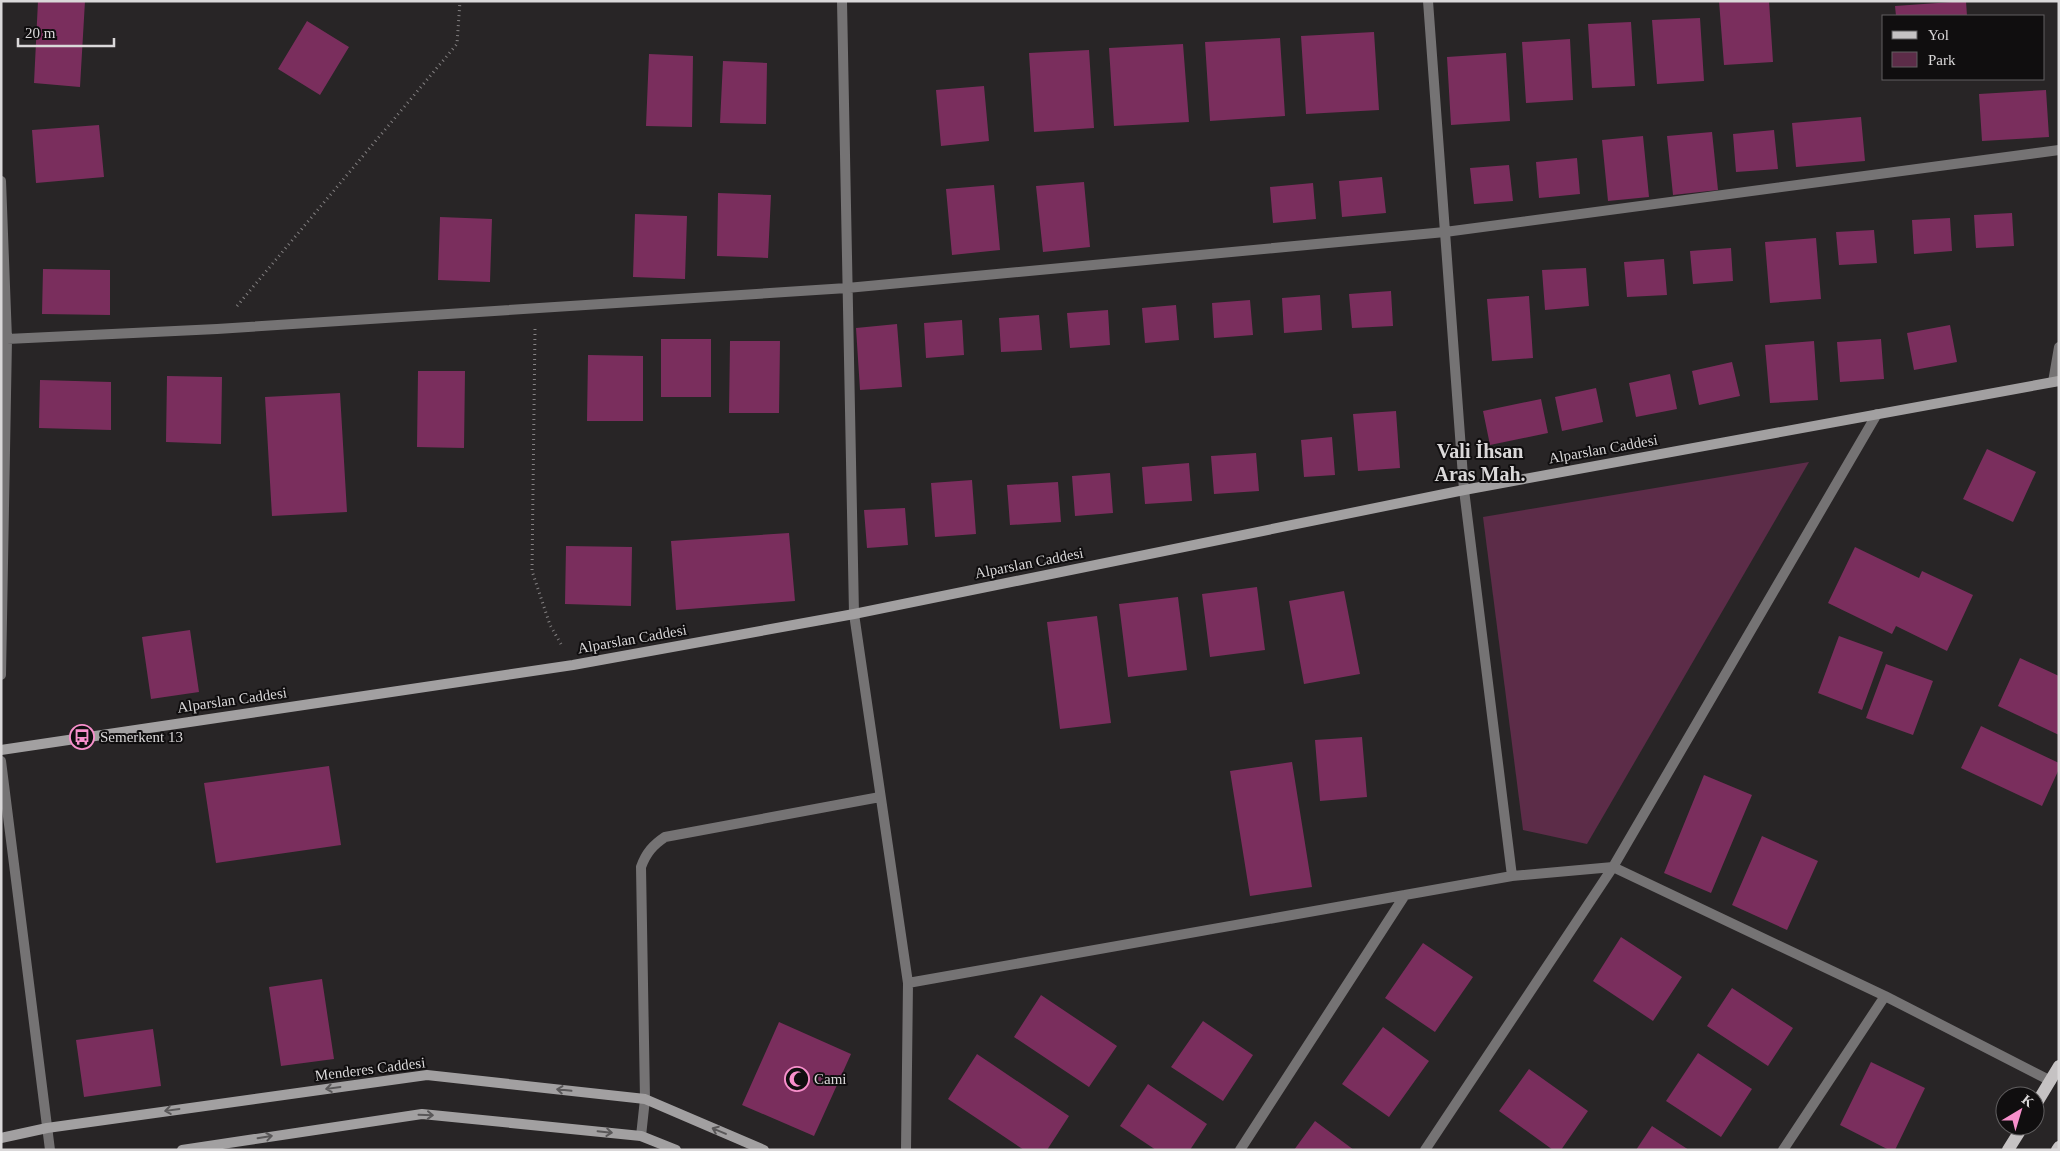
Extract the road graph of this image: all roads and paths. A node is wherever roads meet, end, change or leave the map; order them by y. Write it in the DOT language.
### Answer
graph roads {
  1 [pos="460,1"];
  2 [pos="842,1"];
  3 [pos="1428,1"];
  4 [pos="2059,150"];
  5 [pos="1,181"];
  6 [pos="1445,232"];
  7 [pos="847,288"];
  8 [pos="535,308"];
  9 [pos="217,329"];
  10 [pos="7,340"];
  11 [pos="2059,346"];
  12 [pos="2056,382"];
  13 [pos="1877,414"];
  14 [pos="1464,490"];
  15 [pos="854,614"];
  16 [pos="573,664"];
  17 [pos="1,675"];
  18 [pos="1,750"];
  19 [pos="1,761"];
  20 [pos="880,797"];
  21 [pos="1613,867"];
  22 [pos="1512,876"];
  23 [pos="1405,895"];
  24 [pos="908,983"];
  25 [pos="1885,996"];
  26 [pos="2059,1066"];
  27 [pos="2051,1081"];
  28 [pos="2045,1090"];
  29 [pos="645,1099"];
  30 [pos="47,1128"];
  31 [pos="641,1136"];
  32 [pos="2017,1136"];
  33 [pos="1,1138"];
  34 [pos="50,1150"];
  35 [pos="182,1150"];
  36 [pos="676,1150"];
  37 [pos="764,1150"];
  38 [pos="906,1150"];
  39 [pos="1240,1150"];
  40 [pos="1425,1150"];
  41 [pos="1783,1150"];
  42 [pos="2008,1150"];
  1 -- 9 [label="path"];
  2 -- 7 [label="street"];
  3 -- 6 [label="street"];
  4 -- 6 [label="street"];
  5 -- 10 [label="street"];
  6 -- 7 [label="street"];
  6 -- 14 [label="street"];
  7 -- 8 [label="street"];
  7 -- 15 [label="street"];
  8 -- 9 [label="street"];
  8 -- 16 [label="path"];
  9 -- 10 [label="street"];
  10 -- 17 [label="street"];
  11 -- 12 [label="street"];
  12 -- 13 [label="main road, Alparslan Caddesi"];
  13 -- 14 [label="main road, Alparslan Caddesi"];
  13 -- 21 [label="street"];
  14 -- 15 [label="main road, Alparslan Caddesi"];
  14 -- 22 [label="street"];
  15 -- 16 [label="main road, Alparslan Caddesi"];
  15 -- 20 [label="street"];
  16 -- 18 [label="main road, Alparslan Caddesi"];
  19 -- 30 [label="street"];
  20 -- 24 [label="street"];
  20 -- 29 [label="street"];
  21 -- 22 [label="street"];
  21 -- 25 [label="street"];
  21 -- 40 [label="street"];
  22 -- 23 [label="street"];
  23 -- 24 [label="street"];
  23 -- 39 [label="street"];
  24 -- 38 [label="street"];
  25 -- 27 [label="street"];
  25 -- 41 [label="street"];
  26 -- 27 [label="main road"];
  27 -- 28 [label="main road"];
  29 -- 30 [label="main road, Menderes Caddesi, one-way"];
  29 -- 31 [label="street"];
  37 -- 29 [label="main road, Menderes Caddesi, one-way"];
  30 -- 33 [label="main road, Menderes Caddesi"];
  30 -- 34 [label="street"];
  35 -- 31 [label="main road, one-way"];
  31 -- 36 [label="main road"];
  32 -- 42 [label="main road"];
}
